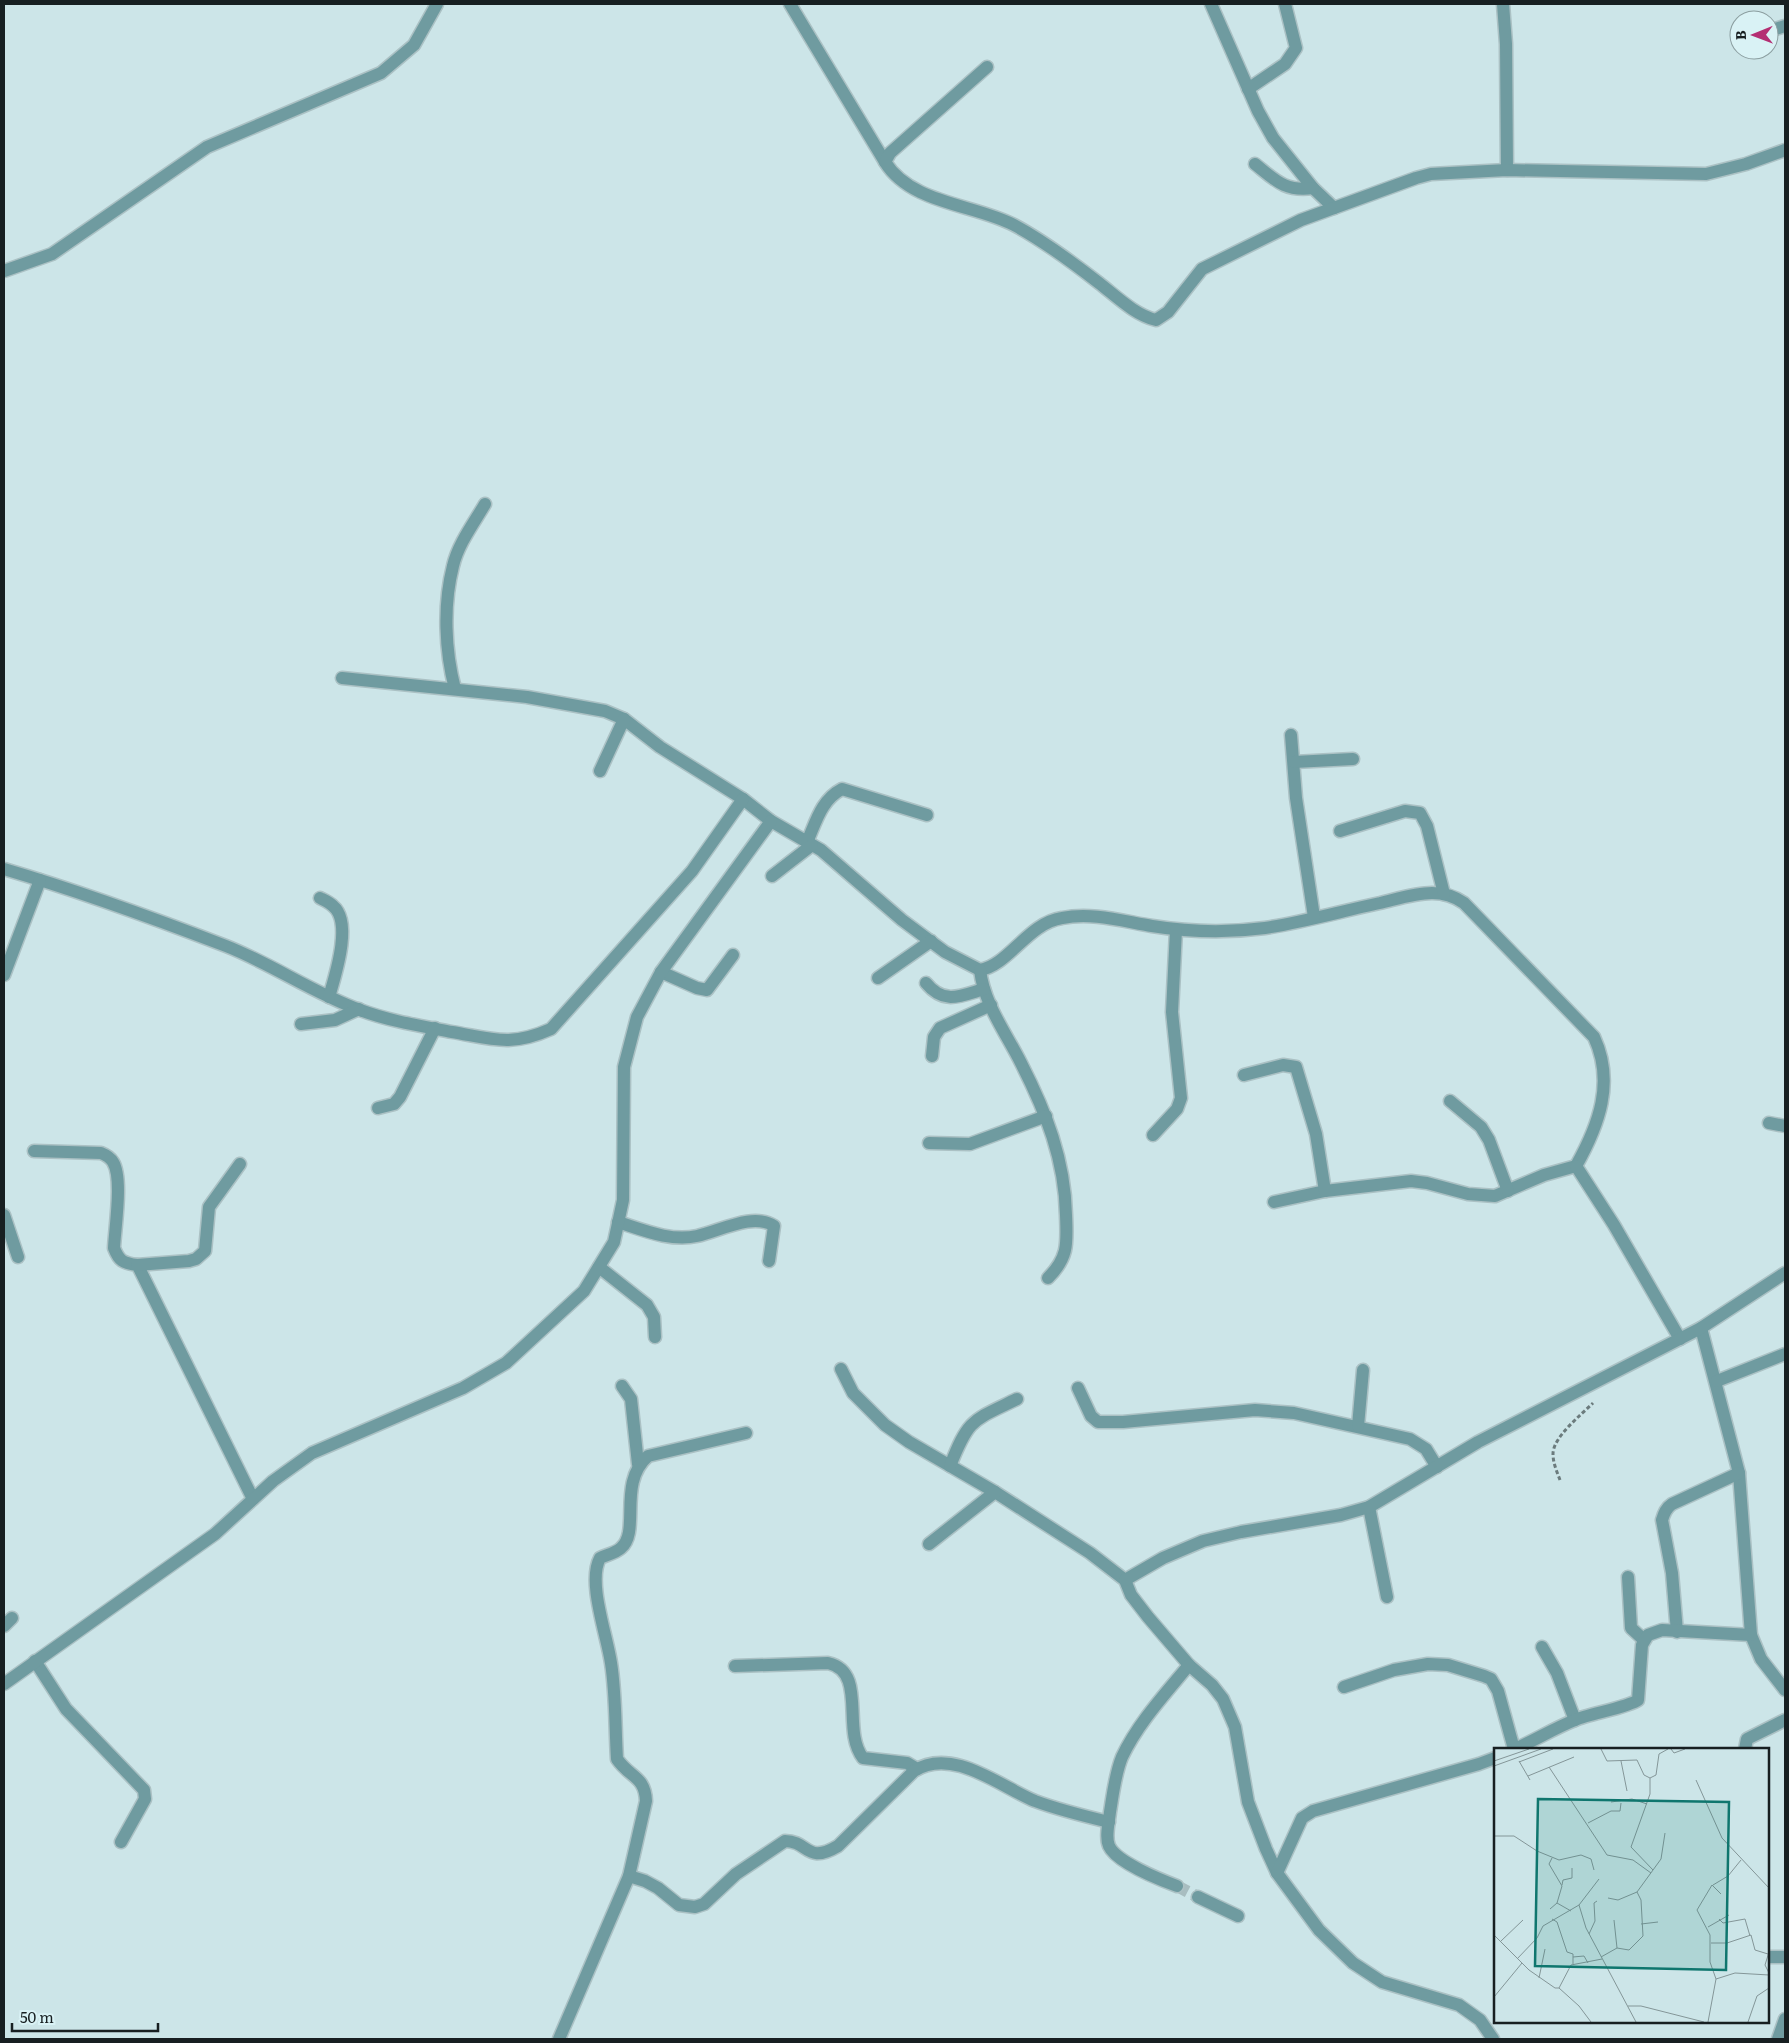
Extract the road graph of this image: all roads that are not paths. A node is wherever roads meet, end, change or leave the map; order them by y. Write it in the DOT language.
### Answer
graph roads {
  1 [pos="437,4"];
  2 [pos="790,4"];
  3 [pos="1211,4"];
  4 [pos="1285,4"];
  5 [pos="1503,4"];
  6 [pos="987,67"];
  7 [pos="1248,89"];
  8 [pos="1785,150"];
  9 [pos="886,162"];
  10 [pos="1255,164"];
  11 [pos="1507,170"];
  12 [pos="1313,188"];
  13 [pos="1334,208"];
  14 [pos="4,271"];
  15 [pos="485,504"];
  16 [pos="342,678"];
  17 [pos="455,689"];
  18 [pos="624,719"];
  19 [pos="1290,735"];
  20 [pos="1353,759"];
  21 [pos="1294,762"];
  22 [pos="600,771"];
  23 [pos="746,801"];
  24 [pos="927,814"];
  25 [pos="771,821"];
  26 [pos="1340,831"];
  27 [pos="810,844"];
  28 [pos="4,869"];
  29 [pos="772,876"];
  30 [pos="40,880"];
  31 [pos="1444,894"];
  32 [pos="320,898"];
  33 [pos="1314,917"];
  34 [pos="1176,930"];
  35 [pos="930,941"];
  36 [pos="733,955"];
  37 [pos="980,970"];
  38 [pos="660,972"];
  39 [pos="4,975"];
  40 [pos="878,978"];
  41 [pos="926,983"];
  42 [pos="984,989"];
  43 [pos="329,996"];
  44 [pos="991,1005"];
  45 [pos="359,1009"];
  46 [pos="301,1024"];
  47 [pos="435,1028"];
  48 [pos="932,1056"];
  49 [pos="1244,1075"];
  50 [pos="1450,1101"];
  51 [pos="378,1108"];
  52 [pos="1046,1116"];
  53 [pos="1769,1123"];
  54 [pos="1785,1126"];
  55 [pos="1154,1135"];
  56 [pos="929,1143"];
  57 [pos="34,1152"];
  58 [pos="240,1164"];
  59 [pos="1576,1166"];
  60 [pos="1325,1191"];
  61 [pos="1508,1191"];
  62 [pos="1274,1202"];
  63 [pos="4,1215"];
  64 [pos="618,1222"];
  65 [pos="18,1257"];
  66 [pos="769,1261"];
  67 [pos="599,1267"];
  68 [pos="141,1272"];
  69 [pos="1785,1273"];
  70 [pos="1048,1278"];
  71 [pos="1701,1328"];
  72 [pos="655,1338"];
  73 [pos="1680,1339"];
  74 [pos="1785,1354"];
  75 [pos="841,1369"];
  76 [pos="1363,1370"];
  77 [pos="1717,1381"];
  78 [pos="622,1386"];
  79 [pos="1078,1388"];
  80 [pos="1017,1399"];
  81 [pos="1358,1426"];
  82 [pos="746,1433"];
  83 [pos="638,1464"];
  84 [pos="950,1466"];
  85 [pos="1437,1467"];
  86 [pos="1739,1472"];
  87 [pos="995,1492"];
  88 [pos="253,1499"];
  89 [pos="1368,1507"];
  90 [pos="929,1544"];
  91 [pos="1628,1577"];
  92 [pos="1125,1580"];
  93 [pos="1387,1597"];
  94 [pos="1677,1632"];
  95 [pos="1751,1635"];
  96 [pos="1644,1640"];
  97 [pos="1542,1647"];
  98 [pos="35,1660"];
  99 [pos="1189,1665"];
  100 [pos="735,1666"];
  101 [pos="4,1684"];
  102 [pos="1344,1687"];
  103 [pos="1785,1690"];
  104 [pos="1575,1720"];
  105 [pos="1785,1720"];
  106 [pos="1514,1748"];
  107 [pos="1516,1748"];
  108 [pos="1745,1748"];
  109 [pos="1494,1758"];
  110 [pos="917,1769"];
  111 [pos="1109,1822"];
  112 [pos="121,1842"];
  113 [pos="1277,1873"];
  114 [pos="629,1876"];
  115 [pos="1177,1886"];
  116 [pos="1198,1897"];
  117 [pos="1238,1916"];
  118 [pos="1769,1957"];
  119 [pos="1785,1957"];
  120 [pos="1785,2018"];
  121 [pos="559,2039"];
  122 [pos="1493,2039"];
  123 [pos="1778,2039"];
  1 -- 14 [label="street"];
  2 -- 9 [label="street"];
  3 -- 7 [label="street"];
  4 -- 7 [label="street"];
  5 -- 11 [label="street"];
  6 -- 9 [label="street"];
  7 -- 12 [label="street"];
  8 -- 11 [label="street"];
  9 -- 13 [label="street"];
  10 -- 12 [label="street"];
  11 -- 13 [label="street"];
  12 -- 13 [label="street"];
  15 -- 17 [label="street"];
  16 -- 17 [label="street"];
  17 -- 18 [label="street"];
  18 -- 22 [label="street"];
  18 -- 23 [label="street"];
  19 -- 21 [label="street"];
  20 -- 21 [label="street"];
  21 -- 33 [label="street"];
  23 -- 25 [label="street"];
  23 -- 47 [label="street"];
  24 -- 27 [label="street"];
  25 -- 27 [label="street"];
  25 -- 38 [label="street"];
  26 -- 31 [label="street"];
  27 -- 29 [label="street"];
  27 -- 35 [label="street"];
  28 -- 30 [label="street"];
  30 -- 39 [label="street"];
  30 -- 43 [label="street"];
  31 -- 33 [label="street"];
  31 -- 59 [label="street"];
  32 -- 43 [label="street"];
  33 -- 34 [label="street"];
  34 -- 37 [label="street"];
  34 -- 55 [label="street"];
  35 -- 37 [label="street"];
  35 -- 40 [label="street"];
  36 -- 38 [label="street"];
  37 -- 42 [label="street"];
  38 -- 64 [label="street"];
  41 -- 42 [label="street"];
  42 -- 44 [label="street"];
  43 -- 45 [label="street"];
  44 -- 48 [label="street"];
  44 -- 52 [label="street"];
  45 -- 46 [label="street"];
  45 -- 47 [label="street"];
  47 -- 51 [label="street"];
  49 -- 60 [label="street"];
  50 -- 61 [label="street"];
  52 -- 56 [label="street"];
  52 -- 70 [label="street"];
  53 -- 54 [label="street"];
  57 -- 68 [label="street"];
  58 -- 68 [label="street"];
  59 -- 61 [label="street"];
  59 -- 73 [label="street"];
  60 -- 61 [label="street"];
  60 -- 62 [label="street"];
  63 -- 65 [label="street"];
  64 -- 66 [label="street"];
  64 -- 67 [label="street"];
  67 -- 72 [label="street"];
  67 -- 88 [label="street"];
  68 -- 88 [label="street"];
  69 -- 71 [label="street"];
  71 -- 73 [label="street"];
  71 -- 77 [label="street"];
  73 -- 85 [label="street"];
  74 -- 77 [label="street"];
  75 -- 84 [label="street"];
  76 -- 81 [label="street"];
  77 -- 86 [label="street"];
  78 -- 83 [label="street"];
  79 -- 81 [label="street"];
  80 -- 84 [label="street"];
  81 -- 85 [label="street"];
  82 -- 83 [label="street"];
  83 -- 114 [label="street"];
  84 -- 87 [label="street"];
  85 -- 89 [label="street"];
  86 -- 94 [label="street"];
  86 -- 95 [label="street"];
  87 -- 90 [label="street"];
  87 -- 92 [label="street"];
  88 -- 98 [label="street"];
  89 -- 92 [label="street"];
  89 -- 93 [label="street"];
  91 -- 96 [label="street"];
  92 -- 99 [label="street"];
  94 -- 95 [label="street"];
  94 -- 96 [label="street"];
  95 -- 103 [label="street"];
  96 -- 104 [label="street"];
  97 -- 104 [label="street"];
  98 -- 101 [label="street"];
  98 -- 112 [label="street"];
  99 -- 111 [label="street"];
  99 -- 113 [label="street"];
  100 -- 110 [label="street"];
  102 -- 106 [label="street"];
  104 -- 107 [label="street"];
  105 -- 108 [label="street"];
  109 -- 113 [label="street"];
  110 -- 111 [label="street"];
  110 -- 114 [label="street"];
  111 -- 115 [label="street"];
  113 -- 122 [label="street"];
  114 -- 121 [label="street"];
  116 -- 117 [label="street"];
  118 -- 119 [label="street"];
  120 -- 123 [label="street"];
}
